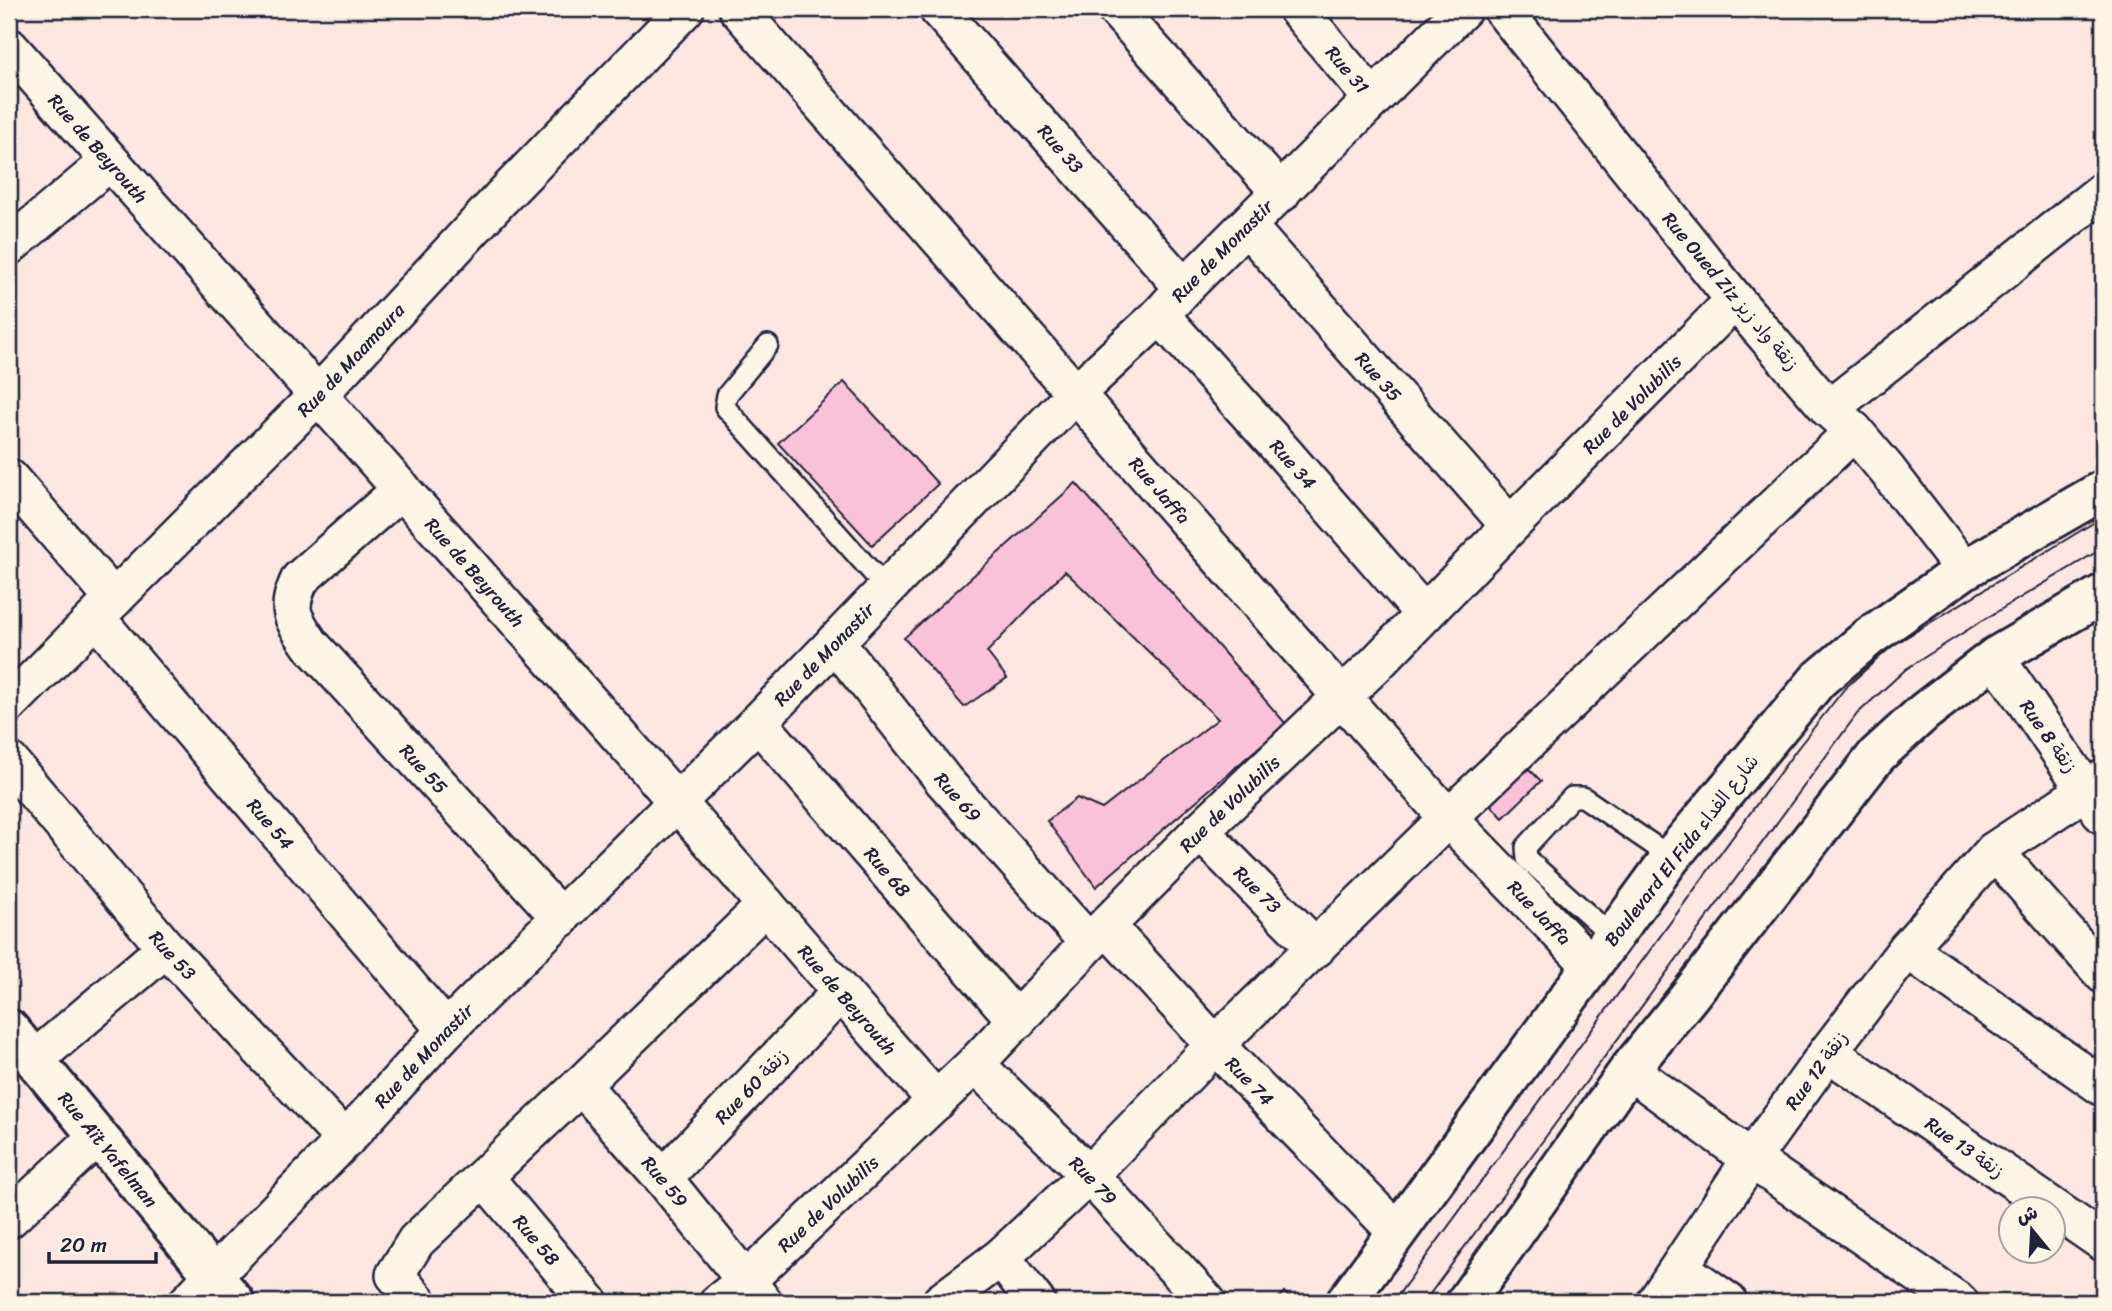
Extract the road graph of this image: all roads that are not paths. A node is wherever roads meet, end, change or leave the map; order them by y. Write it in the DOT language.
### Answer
graph roads {
  1 [pos="685,9"];
  2 [pos="738,9"];
  3 [pos="938,9"];
  4 [pos="1116,9"];
  5 [pos="1297,9"];
  6 [pos="1463,9"];
  7 [pos="1502,9"];
  8 [pos="9,47"];
  9 [pos="1372,98"];
  10 [pos="109,162"];
  11 [pos="2103,191"];
  12 [pos="1281,193"];
  13 [pos="1247,226"];
  14 [pos="9,246"];
  15 [pos="1184,288"];
  16 [pos="1735,300"];
  17 [pos="1160,315"];
  18 [pos="768,345"];
  19 [pos="1076,393"];
  20 [pos="317,395"];
  21 [pos="1842,420"];
  22 [pos="9,478"];
  23 [pos="402,489"];
  24 [pos="2103,490"];
  25 [pos="1510,526"];
  26 [pos="1964,569"];
  27 [pos="887,589"];
  28 [pos="2103,594"];
  29 [pos="105,608"];
  30 [pos="1424,614"];
  31 [pos="835,642"];
  32 [pos="1995,657"];
  33 [pos="1340,697"];
  34 [pos="10,699"];
  35 [pos="758,722"];
  36 [pos="9,761"];
  37 [pos="2097,794"];
  38 [pos="678,802"];
  39 [pos="1448,818"];
  40 [pos="1200,831"];
  41 [pos="1994,851"];
  42 [pos="1671,857"];
  43 [pos="766,905"];
  44 [pos="561,918"];
  45 [pos="1098,935"];
  46 [pos="166,948"];
  47 [pos="1316,948"];
  48 [pos="1908,949"];
  49 [pos="1601,951"];
  50 [pos="2103,974"];
  51 [pos="840,993"];
  52 [pos="1017,1021"];
  53 [pos="9,1029"];
  54 [pos="446,1030"];
  55 [pos="1216,1045"];
  56 [pos="1828,1052"];
  57 [pos="34,1060"];
  58 [pos="975,1064"];
  59 [pos="1629,1070"];
  60 [pos="581,1085"];
  61 [pos="2103,1087"];
  62 [pos="937,1101"];
  63 [pos="97,1137"];
  64 [pos="345,1140"];
  65 [pos="1751,1159"];
  66 [pos="1089,1175"];
  67 [pos="484,1177"];
  68 [pos="663,1178"];
  69 [pos="9,1219"];
  70 [pos="1396,1231"];
  71 [pos="2103,1242"];
  72 [pos="1001,1257"];
  73 [pos="1680,1268"];
  74 [pos="212,1293"];
  75 [pos="743,1295"];
  76 [pos="418,1302"];
  77 [pos="590,1302"];
  78 [pos="941,1302"];
  79 [pos="1036,1302"];
  80 [pos="1207,1302"];
  81 [pos="1346,1302"];
  82 [pos="1466,1302"];
  83 [pos="1656,1302"];
  84 [pos="1728,1302"];
  85 [pos="1959,1302"];
  1 -- 20 [label="street, Rue de Maamoura"];
  2 -- 19 [label="street, Rue Jaffa"];
  3 -- 15 [label="street, Rue 33"];
  4 -- 12 [label="street"];
  5 -- 9 [label="street, Rue 31"];
  6 -- 9 [label="street, Rue de Monastir"];
  7 -- 16 [label="street, Rue Oued Ziz زنقة واد زيز"];
  8 -- 10 [label="street, Rue de Beyrouth"];
  9 -- 12 [label="street, Rue de Monastir"];
  10 -- 14 [label="street"];
  10 -- 20 [label="street, Rue de Beyrouth"];
  11 -- 21 [label="street"];
  12 -- 13 [label="street, Rue de Monastir"];
  13 -- 15 [label="street, Rue de Monastir"];
  13 -- 25 [label="street, Rue 35"];
  15 -- 17 [label="street, Rue de Monastir"];
  16 -- 21 [label="street, Rue Oued Ziz زنقة واد زيز"];
  16 -- 25 [label="street, Rue de Volubilis"];
  17 -- 19 [label="street, Rue de Monastir"];
  17 -- 30 [label="street, Rue 34"];
  18 -- 27 [label="lane"];
  19 -- 27 [label="street, Rue de Monastir"];
  19 -- 33 [label="street, Rue Jaffa"];
  20 -- 23 [label="street, Rue de Beyrouth"];
  20 -- 29 [label="street, Rue de Maamoura"];
  21 -- 26 [label="street, Rue Oued Ziz زنقة واد زيز"];
  21 -- 39 [label="street"];
  22 -- 29 [label="street, Rue 54"];
  23 -- 38 [label="street, Rue de Beyrouth"];
  23 -- 44 [label="street, Rue 55"];
  24 -- 26 [label="main road, Boulevard El Fida شارع الفداء"];
  25 -- 30 [label="street, Rue de Volubilis"];
  26 -- 42 [label="main road, Boulevard El Fida شارع الفداء"];
  27 -- 31 [label="street, Rue de Monastir"];
  28 -- 32 [label="main road"];
  29 -- 34 [label="street, Rue de Maamoura"];
  29 -- 54 [label="street, Rue 54"];
  30 -- 33 [label="street, Rue de Volubilis"];
  31 -- 35 [label="street, Rue de Monastir"];
  31 -- 45 [label="street, Rue 69"];
  32 -- 37 [label="street, Rue 8 زنقة"];
  32 -- 59 [label="main road"];
  33 -- 39 [label="street, Rue Jaffa"];
  33 -- 40 [label="street, Rue de Volubilis"];
  35 -- 38 [label="street, Rue de Monastir"];
  35 -- 52 [label="street, Rue 68"];
  36 -- 46 [label="street, Rue 53"];
  37 -- 41 [label="street, Rue 12 زنقة"];
  38 -- 43 [label="street, Rue de Beyrouth"];
  38 -- 44 [label="street, Rue de Monastir"];
  39 -- 47 [label="street"];
  39 -- 49 [label="street, Rue Jaffa"];
  40 -- 45 [label="street, Rue de Volubilis"];
  40 -- 47 [label="street, Rue 73"];
  41 -- 48 [label="street, Rue 12 زنقة"];
  41 -- 50 [label="street"];
  42 -- 49 [label="main road, Boulevard El Fida شارع الفداء"];
  42 -- 49 [label="lane"];
  43 -- 51 [label="street, Rue de Beyrouth"];
  43 -- 60 [label="street"];
  44 -- 54 [label="street, Rue de Monastir"];
  45 -- 52 [label="street, Rue de Volubilis"];
  45 -- 55 [label="street, Rue 74"];
  46 -- 57 [label="street"];
  46 -- 64 [label="street, Rue 53"];
  47 -- 55 [label="street"];
  48 -- 56 [label="street, Rue 12 زنقة"];
  48 -- 61 [label="street"];
  49 -- 70 [label="main road, Boulevard El Fida شارع الفداء"];
  51 -- 62 [label="street, Rue de Beyrouth"];
  51 -- 68 [label="street, Rue 60 زنقة"];
  52 -- 58 [label="street, Rue de Volubilis"];
  53 -- 57 [label="main road, Rue Aït Yafelman"];
  54 -- 64 [label="street, Rue de Monastir"];
  55 -- 66 [label="street"];
  55 -- 70 [label="street, Rue 74"];
  56 -- 65 [label="street, Rue 12 زنقة"];
  56 -- 71 [label="street, Rue 13 زنقة"];
  57 -- 63 [label="main road, Rue Aït Yafelman"];
  58 -- 62 [label="street, Rue de Volubilis"];
  58 -- 66 [label="street, Rue 79"];
  59 -- 65 [label="street"];
  59 -- 82 [label="main road"];
  60 -- 67 [label="street"];
  60 -- 68 [label="street, Rue 59"];
  62 -- 75 [label="street, Rue de Volubilis"];
  63 -- 69 [label="street"];
  63 -- 74 [label="main road, Rue Aït Yafelman"];
  64 -- 74 [label="street, Rue de Monastir"];
  65 -- 73 [label="street, Rue 12 زنقة"];
  65 -- 85 [label="street"];
  66 -- 72 [label="street"];
  66 -- 80 [label="street, Rue 79"];
  67 -- 76 [label="street"];
  67 -- 77 [label="street, Rue 58"];
  68 -- 75 [label="street, Rue 59"];
  70 -- 81 [label="main road, Boulevard El Fida شارع الفداء"];
  72 -- 78 [label="street"];
  72 -- 79 [label="street"];
  73 -- 83 [label="street, Rue 12 زنقة"];
  73 -- 84 [label="street"];
}
